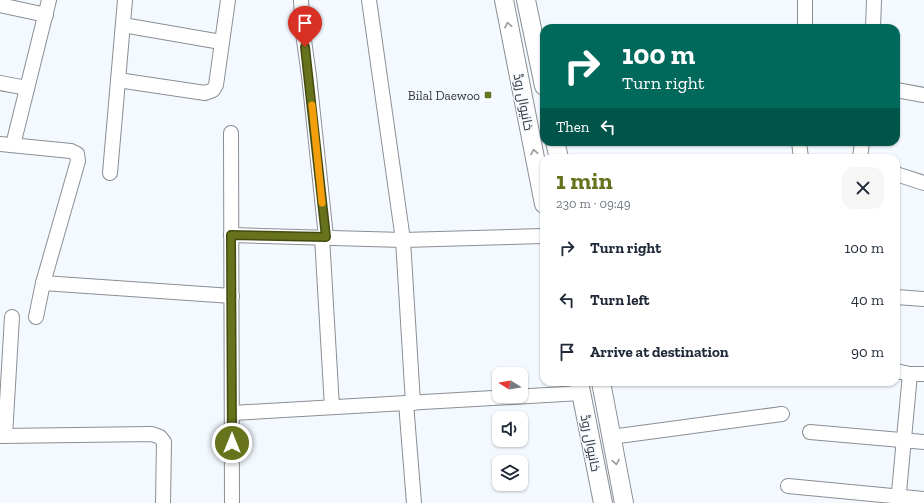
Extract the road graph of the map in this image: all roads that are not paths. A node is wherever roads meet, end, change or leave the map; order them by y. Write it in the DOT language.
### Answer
graph roads {
  1 [pos="49,0"];
  2 [pos="125,0"];
  3 [pos="228,0"];
  4 [pos="301,0"];
  5 [pos="369,0"];
  6 [pos="504,0"];
  7 [pos="526,0"];
  8 [pos="805,0"];
  9 [pos="874,0"];
  10 [pos="0,5"];
  11 [pos="46,15"];
  12 [pos="805,24"];
  13 [pos="873,24"];
  14 [pos="122,25"];
  15 [pos="221,42"];
  16 [pos="540,67"];
  17 [pos="118,80"];
  18 [pos="0,83"];
  19 [pos="27,88"];
  20 [pos="900,91"];
  21 [pos="924,95"];
  22 [pos="231,133"];
  23 [pos="6,144"];
  24 [pos="110,172"];
  25 [pos="900,175"];
  26 [pos="924,183"];
  27 [pos="540,184"];
  28 [pos="231,235"];
  29 [pos="540,236"];
  30 [pos="324,237"];
  31 [pos="403,240"];
  32 [pos="43,283"];
  33 [pos="232,296"];
  34 [pos="900,297"];
  35 [pos="924,299"];
  36 [pos="12,317"];
  37 [pos="36,317"];
  38 [pos="900,371"];
  39 [pos="917,374"];
  40 [pos="602,386"];
  41 [pos="580,388"];
  42 [pos="410,403"];
  43 [pos="332,407"];
  44 [pos="232,413"];
  45 [pos="782,414"];
  46 [pos="810,432"];
  47 [pos="3,436"];
  48 [pos="611,437"];
  49 [pos="904,441"];
  50 [pos="924,442"];
  51 [pos="788,486"];
  52 [pos="899,500"];
  53 [pos="924,500"];
  54 [pos="163,503"];
  55 [pos="232,503"];
  56 [pos="414,503"];
  57 [pos="603,503"];
  58 [pos="624,503"];
  1 -- 11 [label="street"];
  2 -- 14 [label="street"];
  3 -- 15 [label="street"];
  4 -- 30 [label="street"];
  5 -- 31 [label="street"];
  27 -- 6 [label="main road, خانیوال روڈ, one-way"];
  7 -- 16 [label="main road, خانیوال روڈ"];
  8 -- 12 [label="street"];
  9 -- 13 [label="street"];
  10 -- 11 [label="street"];
  11 -- 19 [label="street"];
  14 -- 15 [label="street"];
  14 -- 17 [label="street"];
  15 -- 17 [label="street"];
  17 -- 24 [label="street"];
  18 -- 19 [label="street"];
  19 -- 23 [label="street"];
  20 -- 21 [label="street"];
  22 -- 28 [label="street"];
  23 -- 32 [label="street"];
  25 -- 26 [label="street"];
  28 -- 30 [label="street"];
  28 -- 33 [label="street"];
  29 -- 31 [label="street"];
  30 -- 31 [label="street"];
  30 -- 43 [label="street"];
  31 -- 42 [label="street"];
  32 -- 33 [label="street"];
  32 -- 37 [label="street"];
  33 -- 44 [label="street"];
  34 -- 35 [label="street"];
  36 -- 47 [label="street"];
  38 -- 39 [label="street"];
  39 -- 49 [label="street"];
  40 -- 48 [label="main road, خانیوال روڈ"];
  41 -- 42 [label="street"];
  41 -- 57 [label="main road, خانیوال روڈ"];
  42 -- 43 [label="street"];
  42 -- 56 [label="street"];
  43 -- 44 [label="street"];
  44 -- 55 [label="street"];
  45 -- 48 [label="street"];
  46 -- 49 [label="street"];
  47 -- 54 [label="street"];
  48 -- 58 [label="main road, خانیوال روڈ, one-way"];
  49 -- 50 [label="street"];
  49 -- 52 [label="street"];
  51 -- 52 [label="street"];
  52 -- 53 [label="street"];
}
